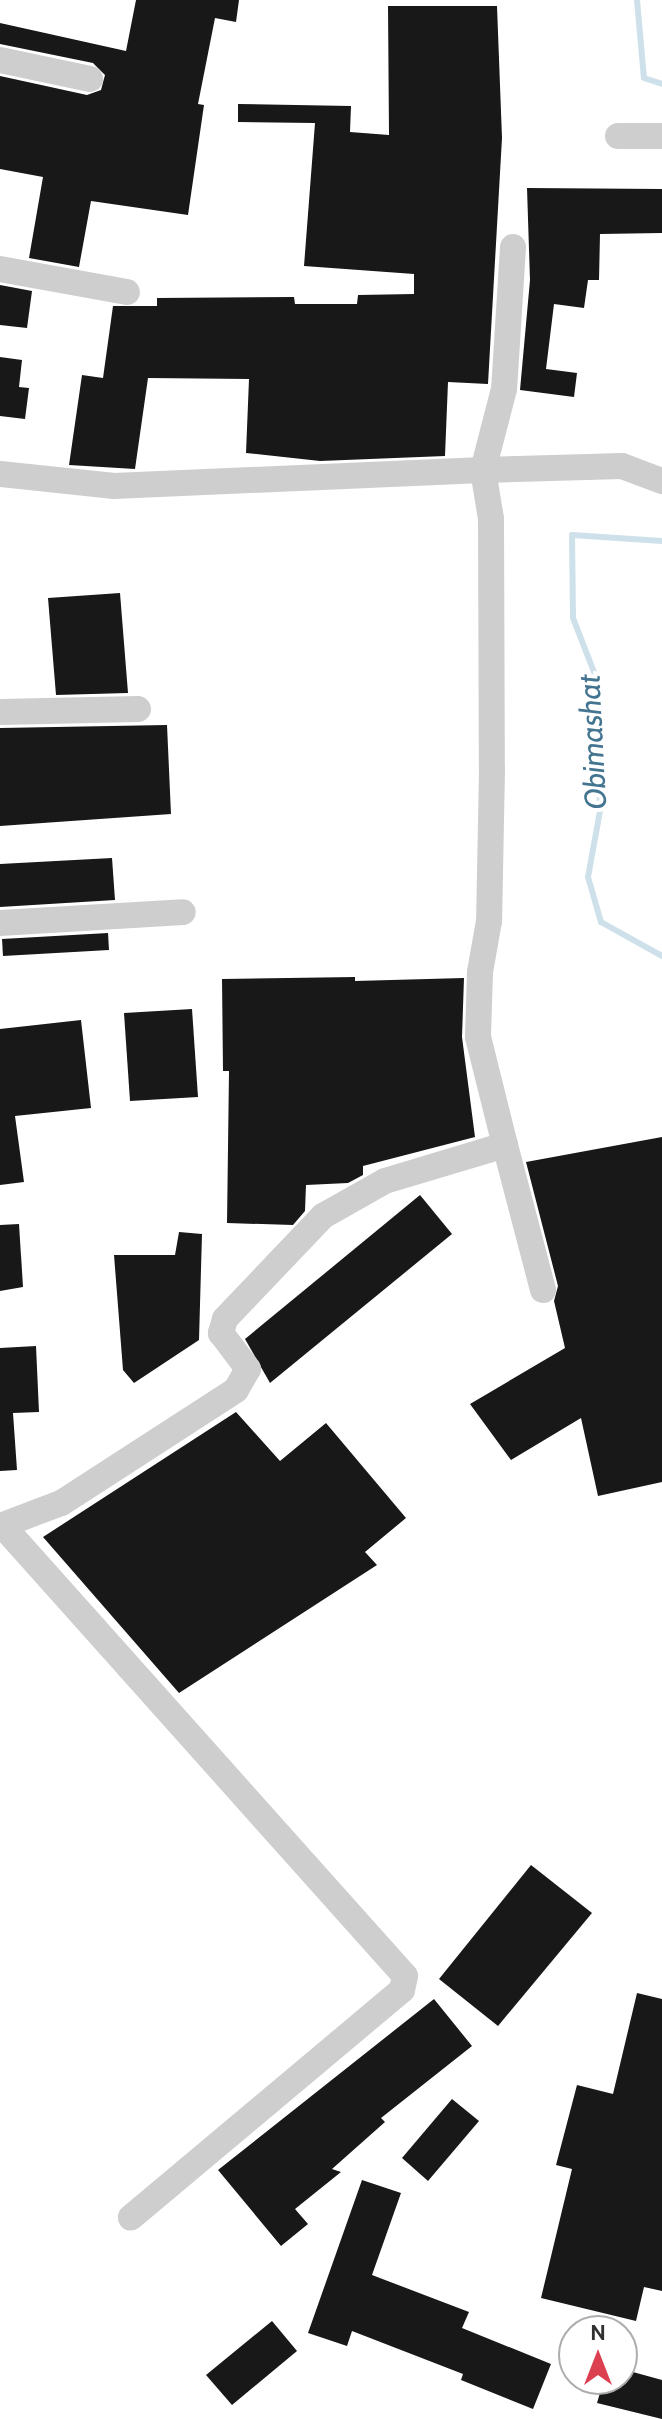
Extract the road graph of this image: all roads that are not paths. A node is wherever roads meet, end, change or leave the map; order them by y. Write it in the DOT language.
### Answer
graph roads {
  1 [pos="0,60"];
  2 [pos="90,79"];
  3 [pos="618,136"];
  4 [pos="662,136"];
  5 [pos="513,247"];
  6 [pos="0,269"];
  7 [pos="127,292"];
  8 [pos="483,470"];
  9 [pos="0,474"];
  10 [pos="662,481"];
  11 [pos="138,709"];
  12 [pos="0,712"];
  13 [pos="183,912"];
  14 [pos="0,923"];
  15 [pos="505,1145"];
  16 [pos="543,1290"];
  17 [pos="2,1526"];
  18 [pos="131,2217"];
  1 -- 2 [label="street"];
  3 -- 4 [label="street"];
  5 -- 8 [label="street"];
  6 -- 7 [label="street"];
  8 -- 9 [label="street"];
  8 -- 10 [label="street"];
  8 -- 15 [label="street"];
  11 -- 12 [label="street"];
  13 -- 14 [label="street"];
  15 -- 16 [label="street"];
  15 -- 17 [label="street"];
  17 -- 18 [label="street"];
}
